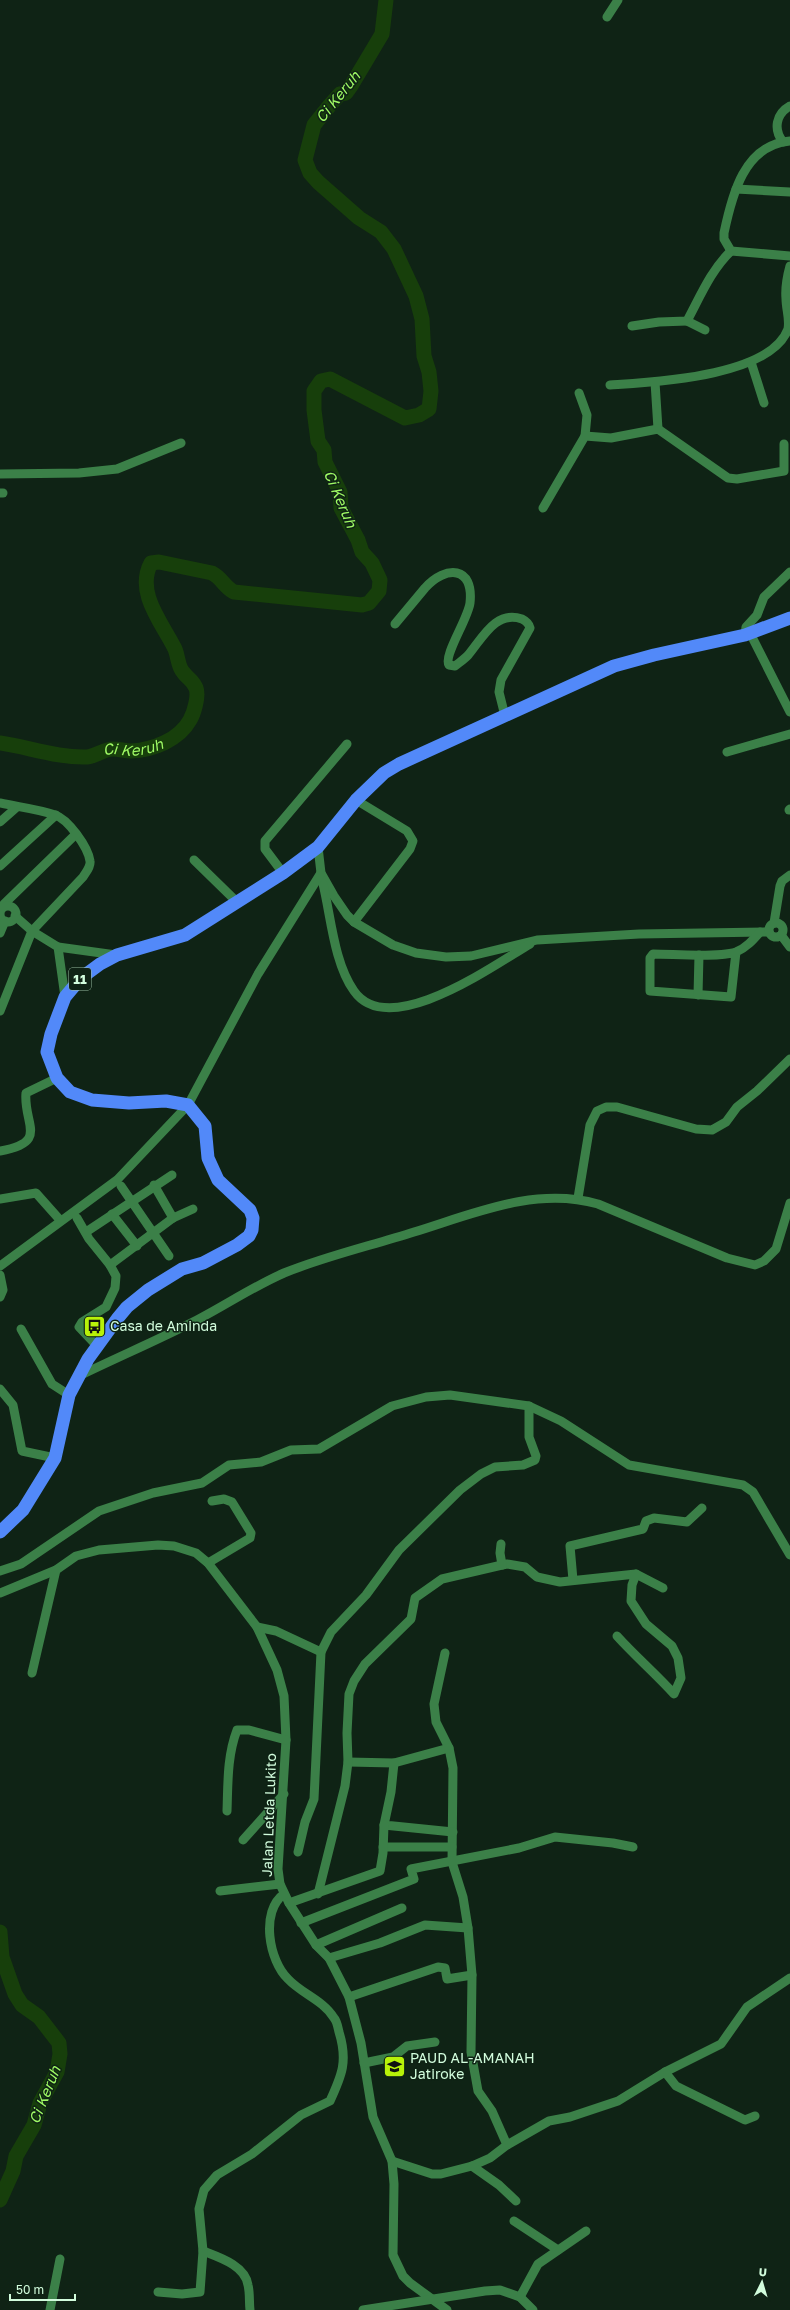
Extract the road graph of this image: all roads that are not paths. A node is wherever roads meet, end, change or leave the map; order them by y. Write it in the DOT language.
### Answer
graph roads {
  1 [pos="618,0"];
  2 [pos="607,17"];
  3 [pos="790,106"];
  4 [pos="786,141"];
  5 [pos="736,189"];
  6 [pos="790,192"];
  7 [pos="731,251"];
  8 [pos="790,256"];
  9 [pos="790,266"];
  10 [pos="687,321"];
  11 [pos="632,326"];
  12 [pos="705,330"];
  13 [pos="751,362"];
  14 [pos="655,382"];
  15 [pos="610,384"];
  16 [pos="579,393"];
  17 [pos="764,403"];
  18 [pos="658,429"];
  19 [pos="585,436"];
  20 [pos="181,443"];
  21 [pos="784,444"];
  22 [pos="0,474"];
  23 [pos="543,508"];
  24 [pos="790,572"];
  25 [pos="789,619"];
  26 [pos="395,624"];
  27 [pos="748,634"];
  28 [pos="790,712"];
  29 [pos="505,716"];
  30 [pos="790,734"];
  31 [pos="346,744"];
  32 [pos="727,752"];
  33 [pos="356,800"];
  34 [pos="0,803"];
  35 [pos="17,807"];
  36 [pos="56,815"];
  37 [pos="0,822"];
  38 [pos="76,834"];
  39 [pos="318,847"];
  40 [pos="194,860"];
  41 [pos="0,866"];
  42 [pos="283,873"];
  43 [pos="321,873"];
  44 [pos="790,875"];
  45 [pos="3,903"];
  46 [pos="238,903"];
  47 [pos="15,916"];
  48 [pos="5,921"];
  49 [pos="354,922"];
  50 [pos="774,923"];
  51 [pos="32,931"];
  52 [pos="765,932"];
  53 [pos="0,933"];
  54 [pos="537,940"];
  55 [pos="787,942"];
  56 [pos="58,947"];
  57 [pos="736,952"];
  58 [pos="117,955"];
  59 [pos="699,955"];
  60 [pos="698,995"];
  61 [pos="65,997"];
  62 [pos="0,1012"];
  63 [pos="790,1059"];
  64 [pos="57,1078"];
  65 [pos="188,1105"];
  66 [pos="0,1151"];
  67 [pos="172,1175"];
  68 [pos="154,1185"];
  69 [pos="121,1186"];
  70 [pos="578,1198"];
  71 [pos="0,1199"];
  72 [pos="131,1200"];
  73 [pos="790,1204"];
  74 [pos="193,1209"];
  75 [pos="112,1214"];
  76 [pos="77,1218"];
  77 [pos="173,1218"];
  78 [pos="60,1220"];
  79 [pos="86,1232"];
  80 [pos="154,1232"];
  81 [pos="137,1246"];
  82 [pos="169,1256"];
  83 [pos="2,1264"];
  84 [pos="110,1266"];
  85 [pos="0,1275"];
  86 [pos="0,1297"];
  87 [pos="21,1329"];
  88 [pos="98,1346"];
  89 [pos="78,1377"];
  90 [pos="0,1389"];
  91 [pos="69,1395"];
  92 [pos="529,1406"];
  93 [pos="55,1458"];
  94 [pos="212,1501"];
  95 [pos="702,1508"];
  96 [pos="0,1532"];
  97 [pos="501,1544"];
  98 [pos="790,1555"];
  99 [pos="208,1563"];
  100 [pos="502,1565"];
  101 [pos="56,1570"];
  102 [pos="0,1571"];
  103 [pos="636,1574"];
  104 [pos="573,1580"];
  105 [pos="663,1588"];
  106 [pos="0,1593"];
  107 [pos="257,1627"];
  108 [pos="616,1636"];
  109 [pos="320,1652"];
  110 [pos="445,1653"];
  111 [pos="32,1673"];
  112 [pos="286,1740"];
  113 [pos="450,1748"];
  114 [pos="348,1762"];
  115 [pos="394,1763"];
  116 [pos="284,1794"];
  117 [pos="227,1811"];
  118 [pos="384,1826"];
  119 [pos="453,1832"];
  120 [pos="243,1840"];
  121 [pos="383,1847"];
  122 [pos="452,1847"];
  123 [pos="633,1847"];
  124 [pos="298,1852"];
  125 [pos="452,1862"];
  126 [pos="280,1884"];
  127 [pos="220,1891"];
  128 [pos="284,1894"];
  129 [pos="318,1894"];
  130 [pos="289,1903"];
  131 [pos="402,1908"];
  132 [pos="301,1923"];
  133 [pos="468,1928"];
  134 [pos="316,1945"];
  135 [pos="329,1958"];
  136 [pos="472,1975"];
  137 [pos="790,1978"];
  138 [pos="349,1997"];
  139 [pos="435,2042"];
  140 [pos="364,2063"];
  141 [pos="665,2072"];
  142 [pos="755,2116"];
  143 [pos="507,2144"];
  144 [pos="392,2161"];
  145 [pos="472,2166"];
  146 [pos="516,2201"];
  147 [pos="514,2221"];
  148 [pos="586,2231"];
  149 [pos="558,2250"];
  150 [pos="203,2251"];
  151 [pos="60,2259"];
  152 [pos="158,2292"];
  153 [pos="520,2297"];
  154 [pos="432,2300"];
  155 [pos="50,2310"];
  156 [pos="250,2310"];
  157 [pos="363,2310"];
  158 [pos="447,2310"];
  159 [pos="533,2310"];
  1 -- 2 [label="street"];
  3 -- 4 [label="street"];
  4 -- 5 [label="street"];
  5 -- 6 [label="street"];
  5 -- 7 [label="street"];
  7 -- 8 [label="street"];
  7 -- 10 [label="street"];
  9 -- 13 [label="street"];
  10 -- 11 [label="street"];
  10 -- 12 [label="street"];
  13 -- 14 [label="street"];
  13 -- 17 [label="street"];
  14 -- 15 [label="street"];
  14 -- 18 [label="street"];
  16 -- 19 [label="street"];
  18 -- 19 [label="street"];
  18 -- 21 [label="street"];
  19 -- 23 [label="street"];
  20 -- 22 [label="street"];
  24 -- 27 [label="street"];
  25 -- 27 [label="highway, 11"];
  26 -- 29 [label="street"];
  27 -- 28 [label="street"];
  27 -- 29 [label="highway, 11"];
  29 -- 33 [label="highway, 11"];
  30 -- 32 [label="street"];
  31 -- 42 [label="street"];
  33 -- 39 [label="highway, 11"];
  33 -- 49 [label="street"];
  34 -- 35 [label="street"];
  35 -- 36 [label="street"];
  35 -- 37 [label="street"];
  36 -- 38 [label="street"];
  36 -- 41 [label="street"];
  38 -- 45 [label="street"];
  38 -- 51 [label="street"];
  39 -- 42 [label="highway, 11"];
  39 -- 43 [label="street"];
  40 -- 46 [label="street"];
  42 -- 46 [label="highway, 11"];
  43 -- 49 [label="street"];
  43 -- 54 [label="street"];
  43 -- 65 [label="street"];
  44 -- 50 [label="street"];
  45 -- 47 [label="street"];
  45 -- 48 [label="street"];
  46 -- 58 [label="highway, 11"];
  47 -- 48 [label="street"];
  47 -- 51 [label="street"];
  48 -- 53 [label="street"];
  49 -- 54 [label="street"];
  50 -- 52 [label="street"];
  50 -- 55 [label="street"];
  51 -- 56 [label="street"];
  51 -- 62 [label="street"];
  52 -- 54 [label="street"];
  52 -- 55 [label="street"];
  52 -- 57 [label="street"];
  56 -- 58 [label="street"];
  56 -- 61 [label="street"];
  57 -- 59 [label="street"];
  57 -- 60 [label="street"];
  58 -- 61 [label="highway, 11"];
  59 -- 60 [label="street"];
  59 -- 60 [label="street"];
  61 -- 64 [label="highway, 11"];
  63 -- 70 [label="street"];
  64 -- 65 [label="highway, 11"];
  64 -- 66 [label="street"];
  65 -- 78 [label="street"];
  65 -- 88 [label="highway"];
  67 -- 68 [label="street"];
  68 -- 72 [label="street"];
  68 -- 77 [label="street"];
  69 -- 72 [label="street"];
  70 -- 73 [label="street"];
  70 -- 89 [label="street"];
  71 -- 78 [label="street"];
  72 -- 75 [label="street"];
  72 -- 80 [label="street"];
  74 -- 77 [label="street"];
  75 -- 79 [label="street"];
  75 -- 81 [label="street"];
  76 -- 79 [label="street"];
  77 -- 80 [label="street"];
  78 -- 83 [label="street"];
  79 -- 84 [label="street"];
  80 -- 81 [label="street"];
  80 -- 82 [label="street"];
  81 -- 84 [label="street"];
  84 -- 88 [label="street"];
  85 -- 86 [label="street"];
  87 -- 91 [label="street"];
  88 -- 89 [label="highway"];
  89 -- 91 [label="highway"];
  90 -- 93 [label="street"];
  91 -- 93 [label="highway"];
  92 -- 98 [label="street"];
  92 -- 102 [label="street"];
  92 -- 109 [label="street"];
  93 -- 96 [label="highway"];
  94 -- 99 [label="street"];
  95 -- 104 [label="street"];
  97 -- 100 [label="street"];
  99 -- 101 [label="street, Jalan Letda Lukito"];
  99 -- 107 [label="street, Jalan Letda Lukito"];
  100 -- 104 [label="street"];
  100 -- 114 [label="street"];
  101 -- 106 [label="street, Jalan Letda Lukito"];
  101 -- 111 [label="street"];
  103 -- 104 [label="street"];
  103 -- 105 [label="street"];
  103 -- 108 [label="street"];
  107 -- 109 [label="street"];
  107 -- 112 [label="street, Jalan Letda Lukito"];
  109 -- 124 [label="street"];
  110 -- 113 [label="street"];
  112 -- 116 [label="street, Jalan Letda Lukito"];
  112 -- 117 [label="street"];
  113 -- 115 [label="street"];
  113 -- 119 [label="street"];
  114 -- 115 [label="street"];
  114 -- 129 [label="street"];
  115 -- 118 [label="street"];
  116 -- 120 [label="street"];
  116 -- 126 [label="street, Jalan Letda Lukito"];
  118 -- 119 [label="street"];
  118 -- 121 [label="street"];
  119 -- 122 [label="street"];
  121 -- 122 [label="street"];
  121 -- 129 [label="street"];
  122 -- 125 [label="street"];
  123 -- 125 [label="street"];
  125 -- 132 [label="street"];
  125 -- 133 [label="street"];
  126 -- 127 [label="street"];
  126 -- 128 [label="street, Jalan Letda Lukito"];
  128 -- 130 [label="street, Jalan Letda Lukito"];
  128 -- 150 [label="street"];
  129 -- 130 [label="street"];
  130 -- 132 [label="street, Jalan Letda Lukito"];
  131 -- 134 [label="street"];
  132 -- 134 [label="street, Jalan Letda Lukito"];
  133 -- 135 [label="street"];
  133 -- 136 [label="street"];
  134 -- 135 [label="street, Jalan Letda Lukito"];
  135 -- 138 [label="street, Jalan Letda Lukito"];
  136 -- 138 [label="street"];
  136 -- 143 [label="street"];
  137 -- 141 [label="street"];
  138 -- 140 [label="street, Jalan Letda Lukito"];
  139 -- 140 [label="street"];
  140 -- 144 [label="street, Jalan Letda Lukito"];
  141 -- 142 [label="street"];
  141 -- 143 [label="street"];
  143 -- 145 [label="street"];
  144 -- 145 [label="street"];
  144 -- 154 [label="street, Jalan Letda Lukito"];
  145 -- 146 [label="street"];
  147 -- 149 [label="street"];
  148 -- 149 [label="street"];
  149 -- 153 [label="street"];
  150 -- 152 [label="street"];
  150 -- 156 [label="street"];
  151 -- 155 [label="street"];
  153 -- 154 [label="street"];
  153 -- 159 [label="street"];
  154 -- 157 [label="street"];
  154 -- 158 [label="street, Jalan Letda Lukito"];
}
